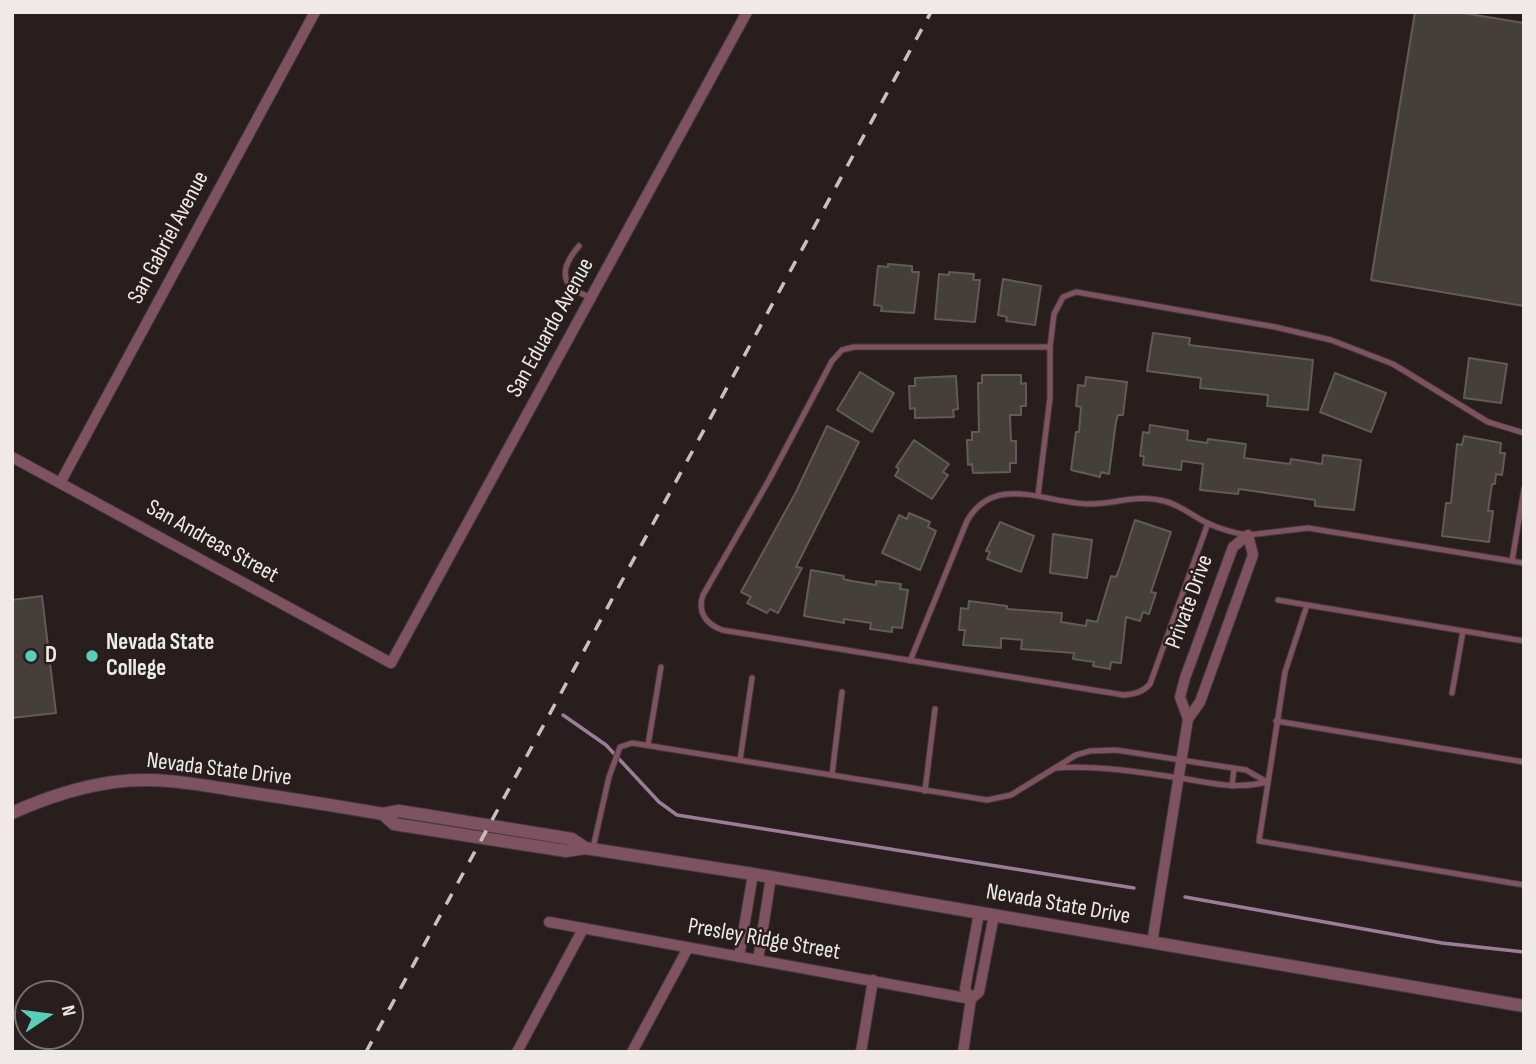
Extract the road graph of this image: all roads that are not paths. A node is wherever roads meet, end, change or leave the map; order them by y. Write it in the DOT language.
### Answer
graph roads {
  1 [pos="315,12"];
  2 [pos="747,12"];
  3 [pos="579,246"];
  4 [pos="592,298"];
  5 [pos="1049,347"];
  6 [pos="1524,433"];
  7 [pos="12,457"];
  8 [pos="60,483"];
  9 [pos="1524,489"];
  10 [pos="1038,495"];
  11 [pos="1208,523"];
  12 [pos="1248,535"];
  13 [pos="1512,561"];
  14 [pos="1524,563"];
  15 [pos="1278,600"];
  16 [pos="1307,605"];
  17 [pos="1463,631"];
  18 [pos="1524,641"];
  19 [pos="910,661"];
  20 [pos="391,663"];
  21 [pos="662,667"];
  22 [pos="752,678"];
  23 [pos="842,692"];
  24 [pos="1452,693"];
  25 [pos="935,709"];
  26 [pos="1188,719"];
  27 [pos="1276,721"];
  28 [pos="648,745"];
  29 [pos="740,760"];
  30 [pos="1181,760"];
  31 [pos="1524,762"];
  32 [pos="1054,768"];
  33 [pos="1234,768"];
  34 [pos="832,775"];
  35 [pos="1178,778"];
  36 [pos="1267,782"];
  37 [pos="1231,786"];
  38 [pos="925,791"];
  39 [pos="12,813"];
  40 [pos="589,849"];
  41 [pos="753,874"];
  42 [pos="771,877"];
  43 [pos="1524,885"];
  44 [pos="979,913"];
  45 [pos="994,915"];
  46 [pos="549,922"];
  47 [pos="583,929"];
  48 [pos="743,934"];
  49 [pos="761,937"];
  50 [pos="1152,943"];
  51 [pos="688,948"];
  52 [pos="739,957"];
  53 [pos="758,960"];
  54 [pos="873,980"];
  55 [pos="971,999"];
  56 [pos="1524,1006"];
  57 [pos="517,1052"];
  58 [pos="632,1052"];
  59 [pos="861,1052"];
  60 [pos="963,1052"];
  1 -- 8 [label="street, San Gabriel Avenue"];
  2 -- 4 [label="street, San Eduardo Avenue"];
  3 -- 4 [label="lane"];
  4 -- 20 [label="street, San Eduardo Avenue"];
  5 -- 6 [label="lane"];
  5 -- 10 [label="lane"];
  5 -- 19 [label="lane"];
  7 -- 8 [label="street, San Andreas Street"];
  8 -- 20 [label="street, San Andreas Street"];
  9 -- 13 [label="lane"];
  10 -- 11 [label="lane"];
  10 -- 19 [label="lane"];
  11 -- 12 [label="lane"];
  11 -- 19 [label="lane"];
  12 -- 13 [label="lane"];
  12 -- 26 [label="street, Private Drive"];
  12 -- 26 [label="street, Private Drive"];
  13 -- 14 [label="lane"];
  15 -- 16 [label="lane"];
  16 -- 17 [label="lane"];
  16 -- 27 [label="lane"];
  17 -- 18 [label="lane"];
  17 -- 24 [label="lane"];
  21 -- 28 [label="lane"];
  22 -- 29 [label="lane"];
  23 -- 34 [label="lane"];
  25 -- 38 [label="lane"];
  26 -- 30 [label="street, Private Drive"];
  27 -- 31 [label="lane"];
  27 -- 36 [label="lane"];
  28 -- 29 [label="lane"];
  28 -- 40 [label="lane"];
  29 -- 34 [label="lane"];
  30 -- 32 [label="lane"];
  30 -- 33 [label="lane"];
  30 -- 35 [label="street, Private Drive"];
  32 -- 35 [label="lane"];
  32 -- 38 [label="lane"];
  33 -- 36 [label="lane"];
  33 -- 37 [label="lane"];
  34 -- 38 [label="lane"];
  35 -- 37 [label="lane"];
  35 -- 50 [label="street, Private Drive"];
  36 -- 37 [label="lane"];
  36 -- 43 [label="lane"];
  39 -- 40 [label="street, Nevada State Drive"];
  40 -- 41 [label="street, Nevada State Drive"];
  41 -- 42 [label="street, Nevada State Drive"];
  41 -- 48 [label="street"];
  42 -- 44 [label="street, Nevada State Drive"];
  42 -- 49 [label="street"];
  44 -- 45 [label="street, Nevada State Drive"];
  44 -- 55 [label="street"];
  45 -- 50 [label="street, Nevada State Drive"];
  45 -- 55 [label="street"];
  46 -- 47 [label="street, Presley Ridge Street"];
  47 -- 51 [label="street, Presley Ridge Street"];
  47 -- 57 [label="street"];
  48 -- 49 [label="lane"];
  48 -- 52 [label="street"];
  49 -- 53 [label="street"];
  50 -- 56 [label="street, Nevada State Drive"];
  51 -- 52 [label="street, Presley Ridge Street"];
  51 -- 58 [label="street"];
  52 -- 53 [label="street, Presley Ridge Street"];
  53 -- 54 [label="street, Presley Ridge Street"];
  54 -- 55 [label="street, Presley Ridge Street"];
  54 -- 59 [label="street"];
  55 -- 60 [label="street"];
}
